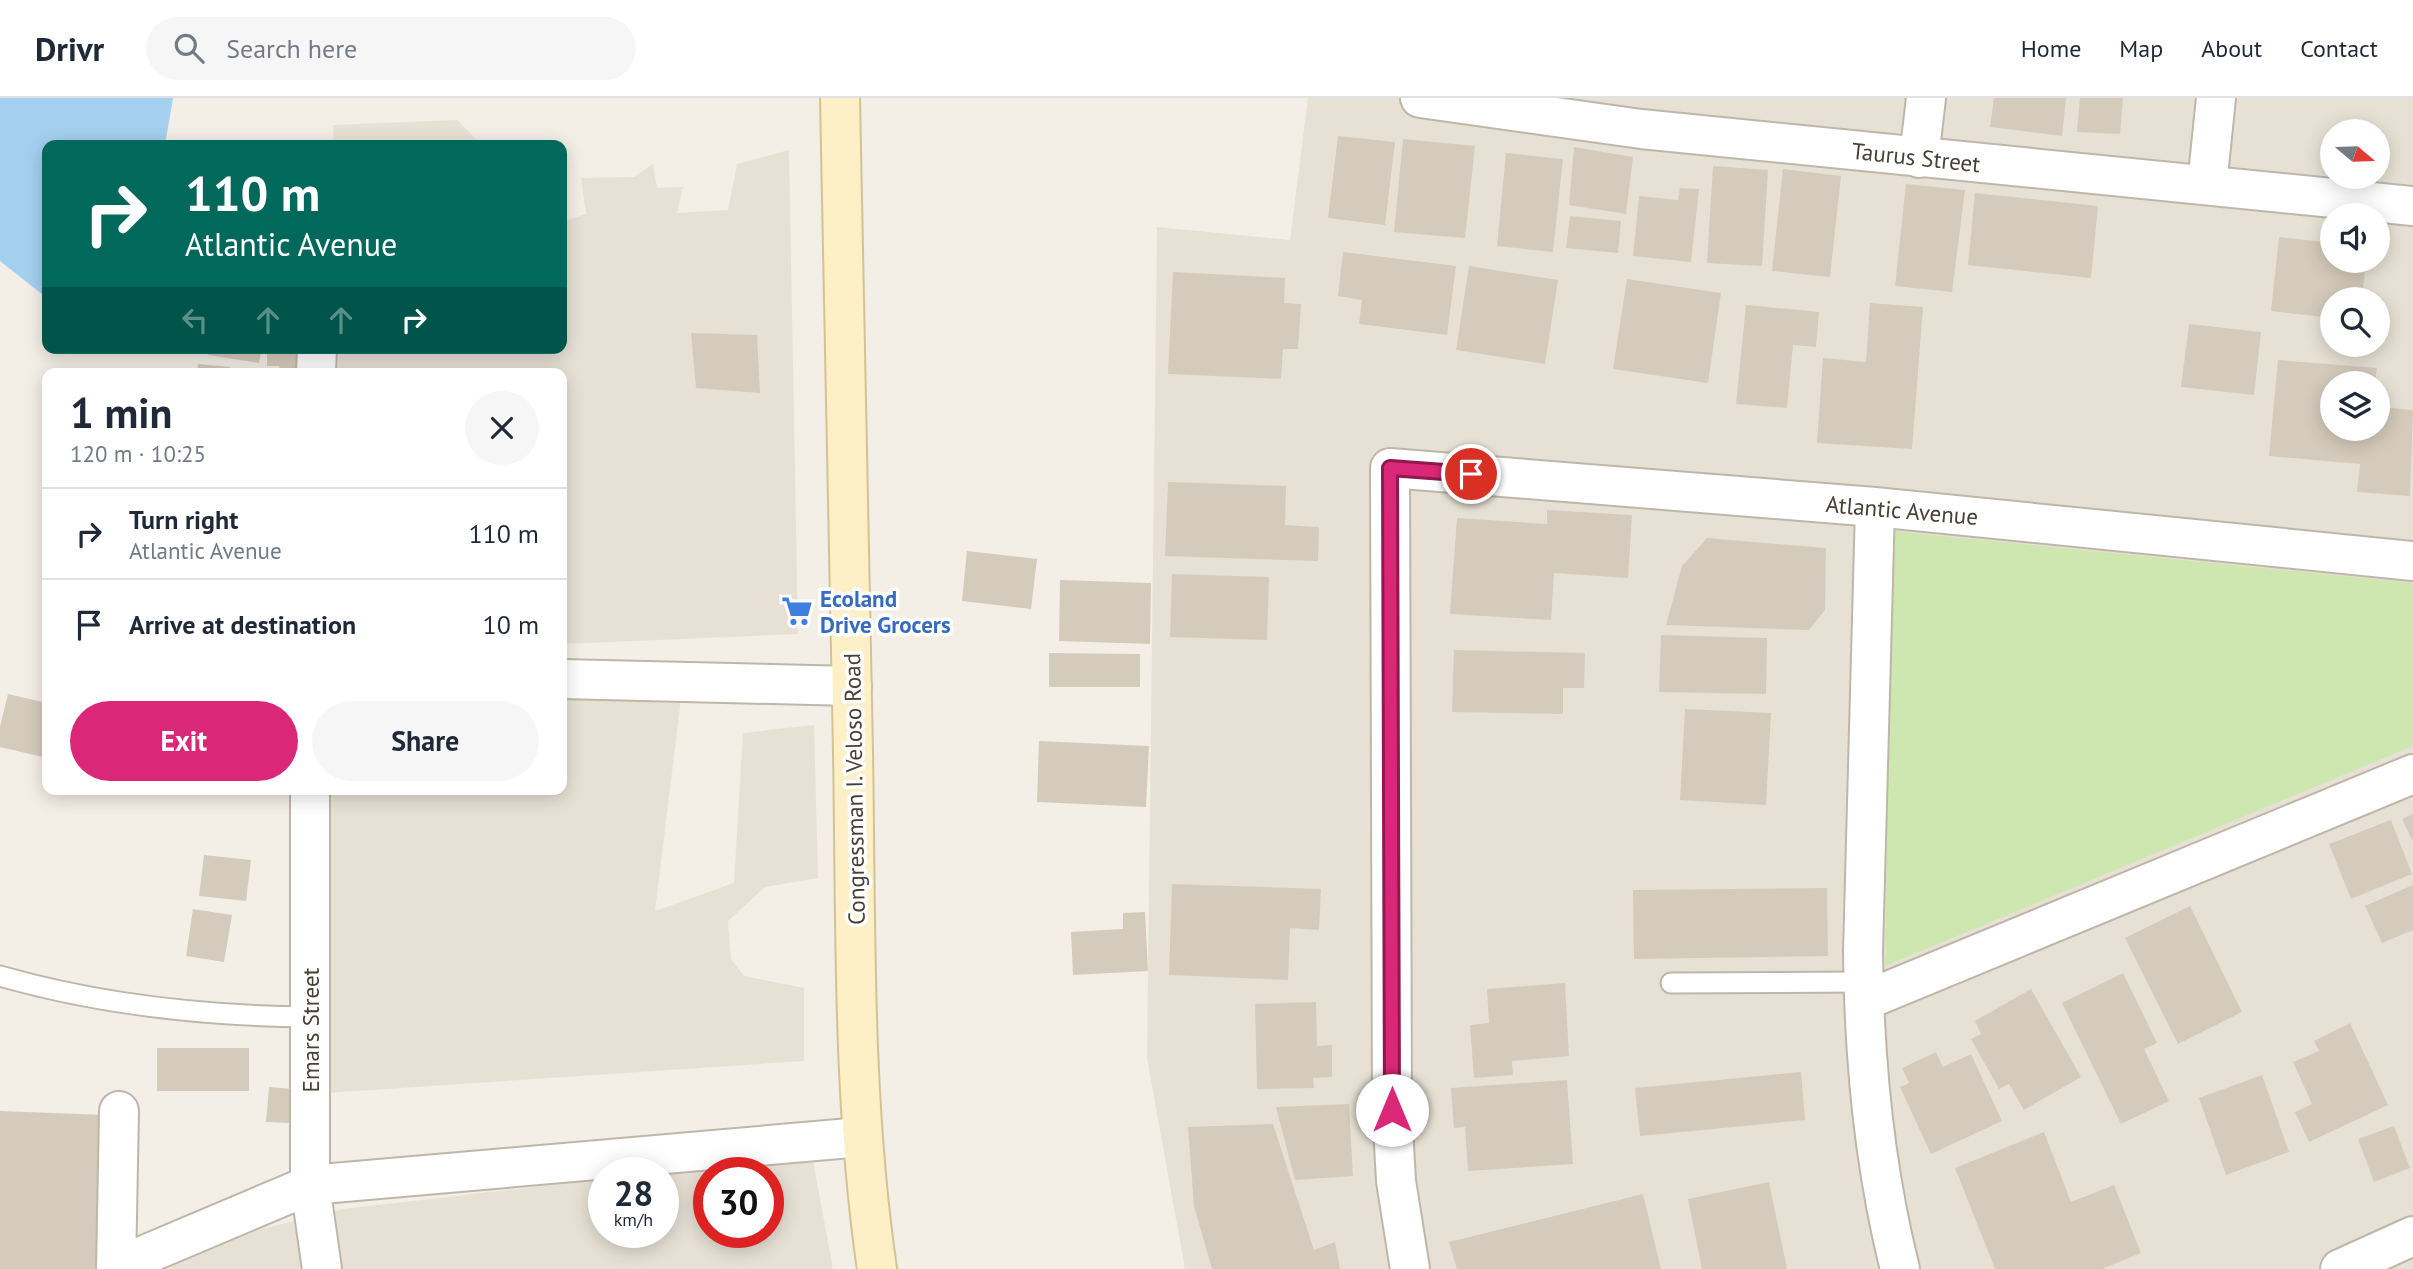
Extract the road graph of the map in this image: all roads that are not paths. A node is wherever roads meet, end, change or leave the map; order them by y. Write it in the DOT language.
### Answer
graph roads {
  1 [pos="840,98"];
  2 [pos="1420,98"];
  3 [pos="1926,98"];
  4 [pos="2216,98"];
  5 [pos="1643,113"];
  6 [pos="1919,158"];
  7 [pos="2207,185"];
  8 [pos="2413,206"];
  9 [pos="1875,507"];
  10 [pos="2413,561"];
  11 [pos="567,680"];
  12 [pos="852,686"];
  13 [pos="2413,774"];
  14 [pos="310,795"];
  15 [pos="0,975"];
  16 [pos="1671,983"];
  17 [pos="1864,992"];
  18 [pos="310,1017"];
  19 [pos="118,1111"];
  20 [pos="862,1137"];
  21 [pos="310,1185"];
  22 [pos="2413,1236"];
  23 [pos="116,1268"];
  24 [pos="322,1269"];
  25 [pos="877,1269"];
  26 [pos="1410,1269"];
  27 [pos="1900,1269"];
  28 [pos="2340,1269"];
  1 -- 12 [label="main road, Congressman I. Veloso Road"];
  2 -- 5 [label="street, Taurus Street"];
  3 -- 6 [label="street"];
  4 -- 7 [label="street"];
  5 -- 6 [label="street, Taurus Street"];
  6 -- 7 [label="street, Taurus Street"];
  7 -- 8 [label="street, Taurus Street"];
  9 -- 10 [label="street, Atlantic Avenue"];
  9 -- 17 [label="street"];
  9 -- 26 [label="street, Atlantic Avenue"];
  11 -- 12 [label="street"];
  12 -- 20 [label="main road, Congressman I. Veloso Road"];
  13 -- 17 [label="street"];
  14 -- 18 [label="street, Emars Street"];
  15 -- 18 [label="lane"];
  16 -- 17 [label="lane"];
  17 -- 27 [label="street"];
  18 -- 21 [label="street, Emars Street"];
  19 -- 23 [label="street"];
  20 -- 21 [label="street"];
  20 -- 25 [label="main road, Congressman I. Veloso Road"];
  21 -- 23 [label="street"];
  21 -- 24 [label="street, Emars Street"];
  22 -- 28 [label="street"];
}
